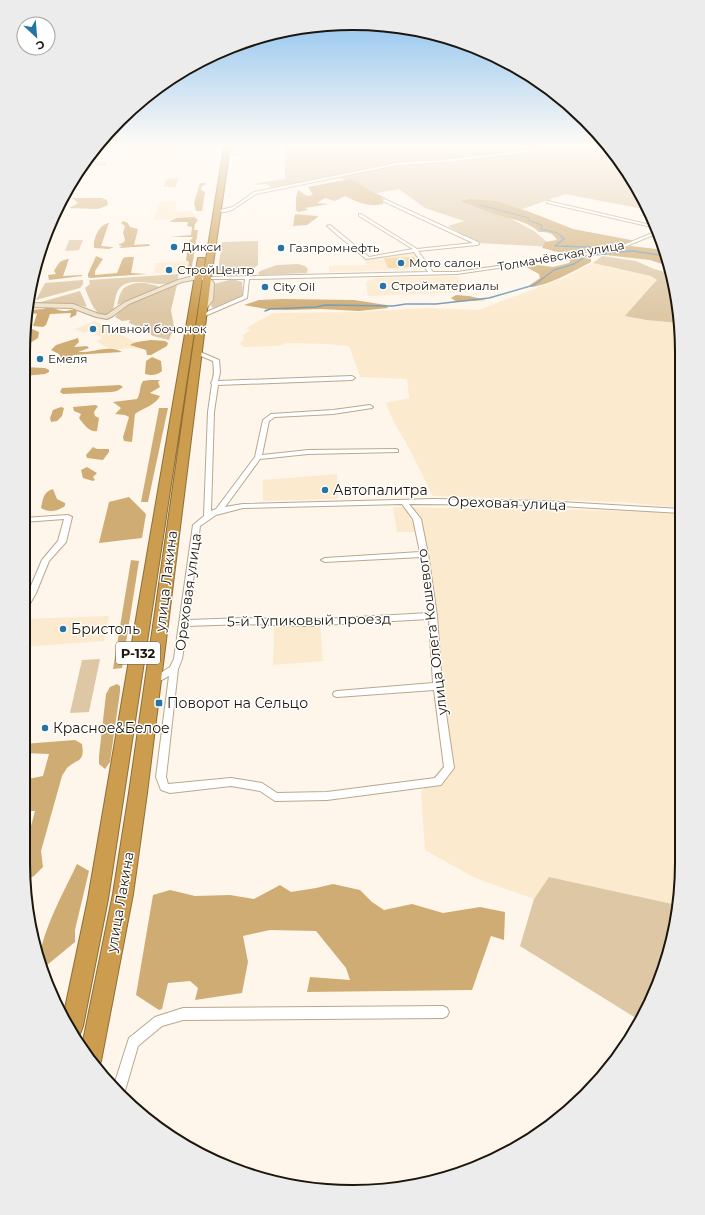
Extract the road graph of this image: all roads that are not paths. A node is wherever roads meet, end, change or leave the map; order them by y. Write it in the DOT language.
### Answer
graph roads {
  1 [pos="211,204"];
  2 [pos="219,204"];
  3 [pos="240,204"];
  4 [pos="392,204"];
  5 [pos="555,204"];
  6 [pos="218,212"];
  7 [pos="360,215"];
  8 [pos="648,225"];
  9 [pos="329,226"];
  10 [pos="652,234"];
  11 [pos="416,250"];
  12 [pos="431,274"];
  13 [pos="246,277"];
  14 [pos="202,278"];
  15 [pos="34,305"];
  16 [pos="204,311"];
  17 [pos="198,353"];
  18 [pos="352,378"];
  19 [pos="214,383"];
  20 [pos="370,407"];
  21 [pos="396,451"];
  22 [pos="258,457"];
  23 [pos="403,501"];
  24 [pos="219,510"];
  25 [pos="675,511"];
  26 [pos="207,515"];
  27 [pos="30,520"];
  28 [pos="424,554"];
  29 [pos="325,560"];
  30 [pos="30,597"];
  31 [pos="433,616"];
  32 [pos="184,623"];
  33 [pos="174,669"];
  34 [pos="154,681"];
  35 [pos="438,686"];
  36 [pos="337,694"];
  37 [pos="443,1012"];
  38 [pos="73,1023"];
  39 [pos="92,1052"];
  40 [pos="120,1086"];
  1 -- 14 [label="highway, улица Лакина / Р-132"];
  2 -- 6 [label="highway, улица Лакина / Р-132"];
  3 -- 6 [label="street"];
  4 -- 11 [label="street"];
  5 -- 8 [label="street"];
  6 -- 14 [label="highway, улица Лакина / Р-132"];
  7 -- 11 [label="street"];
  9 -- 11 [label="street"];
  10 -- 12 [label="street, Толмачёвская улица"];
  11 -- 12 [label="street"];
  12 -- 13 [label="street, Толмачёвская улица"];
  13 -- 14 [label="street, Толмачёвская улица"];
  13 -- 16 [label="street"];
  14 -- 15 [label="street"];
  14 -- 16 [label="highway, улица Лакина / Р-132"];
  14 -- 38 [label="highway, улица Лакина / Р-132"];
  16 -- 17 [label="highway, улица Лакина / Р-132"];
  17 -- 19 [label="street"];
  17 -- 34 [label="highway, улица Лакина / Р-132"];
  18 -- 19 [label="street"];
  19 -- 26 [label="street"];
  20 -- 22 [label="street"];
  21 -- 22 [label="street"];
  22 -- 24 [label="street"];
  23 -- 24 [label="street, Ореховая улица"];
  23 -- 25 [label="street, Ореховая улица"];
  23 -- 28 [label="street, улица Олега Кошевого"];
  24 -- 26 [label="street, Ореховая улица"];
  26 -- 32 [label="street, Ореховая улица"];
  27 -- 30 [label="street"];
  28 -- 29 [label="street"];
  28 -- 31 [label="street, улица Олега Кошевого"];
  31 -- 32 [label="street, 5-й Тупиковый проезд"];
  31 -- 35 [label="street, улица Олега Кошевого"];
  32 -- 33 [label="street, Ореховая улица"];
  33 -- 34 [label="street, Ореховая улица"];
  33 -- 35 [label="street, улица Олега Кошевого"];
  34 -- 39 [label="highway, улица Лакина / Р-132"];
  35 -- 36 [label="street"];
  37 -- 40 [label="street"];
}
